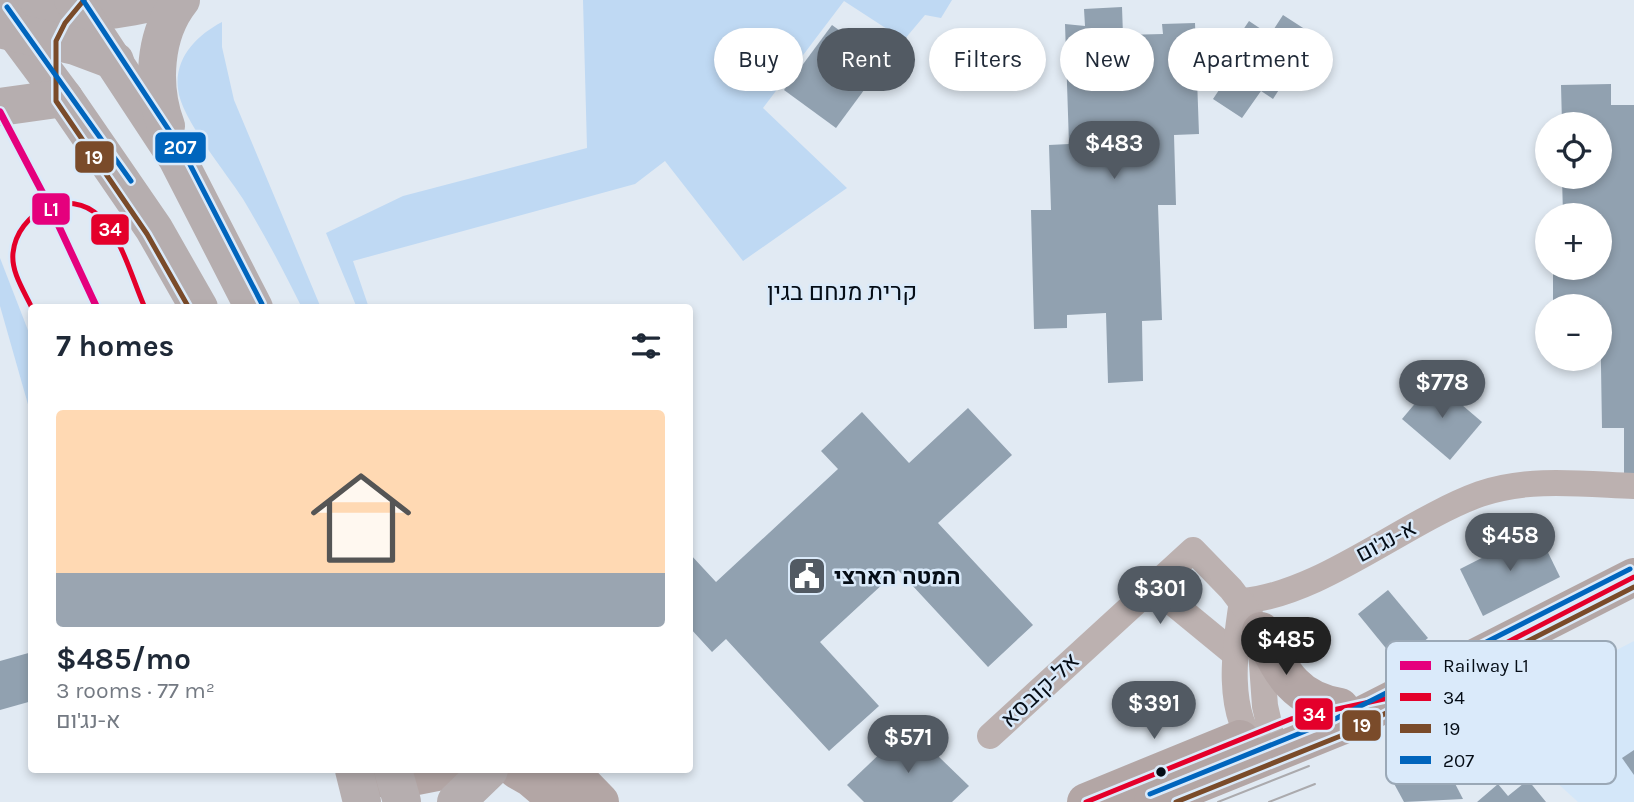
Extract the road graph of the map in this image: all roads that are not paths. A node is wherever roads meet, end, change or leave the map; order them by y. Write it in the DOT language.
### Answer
graph roads {
  1 [pos="162,0"];
  2 [pos="181,0"];
  3 [pos="79,14"];
  4 [pos="13,19"];
  5 [pos="64,97"];
  6 [pos="0,107"];
  7 [pos="177,158"];
  8 [pos="198,304"];
  9 [pos="252,304"];
  10 [pos="1634,486"];
  11 [pos="1634,577"];
  12 [pos="1152,586"];
  13 [pos="1251,621"];
  14 [pos="1510,641"];
  15 [pos="1386,698"];
  16 [pos="1386,704"];
  17 [pos="1340,707"];
  18 [pos="990,736"];
  19 [pos="1260,740"];
  20 [pos="427,773"];
  21 [pos="486,773"];
  22 [pos="522,773"];
  23 [pos="572,773"];
  24 [pos="375,781"];
  25 [pos="456,802"];
  26 [pos="559,802"];
  27 [pos="600,802"];
  28 [pos="1086,802"];
  29 [pos="1153,802"];
  1 -- 3 [label="highway"];
  2 -- 7 [label="highway"];
  3 -- 4 [label="highway"];
  3 -- 5 [label="highway"];
  3 -- 7 [label="highway"];
  4 -- 5 [label="highway"];
  5 -- 6 [label="highway"];
  5 -- 8 [label="highway"];
  7 -- 9 [label="highway"];
  10 -- 13 [label="street, א-נג'ום"];
  11 -- 14 [label="street"];
  12 -- 13 [label="street"];
  12 -- 13 [label="street, אל-קובסא"];
  12 -- 18 [label="street, אל-קובסא"];
  13 -- 17 [label="street"];
  13 -- 19 [label="street"];
  15 -- 17 [label="street"];
  16 -- 19 [label="street"];
  17 -- 19 [label="street"];
  19 -- 28 [label="street"];
  19 -- 29 [label="street"];
  20 -- 24 [label="street"];
  21 -- 25 [label="highway"];
  22 -- 26 [label="street"];
  23 -- 27 [label="street"];
}
